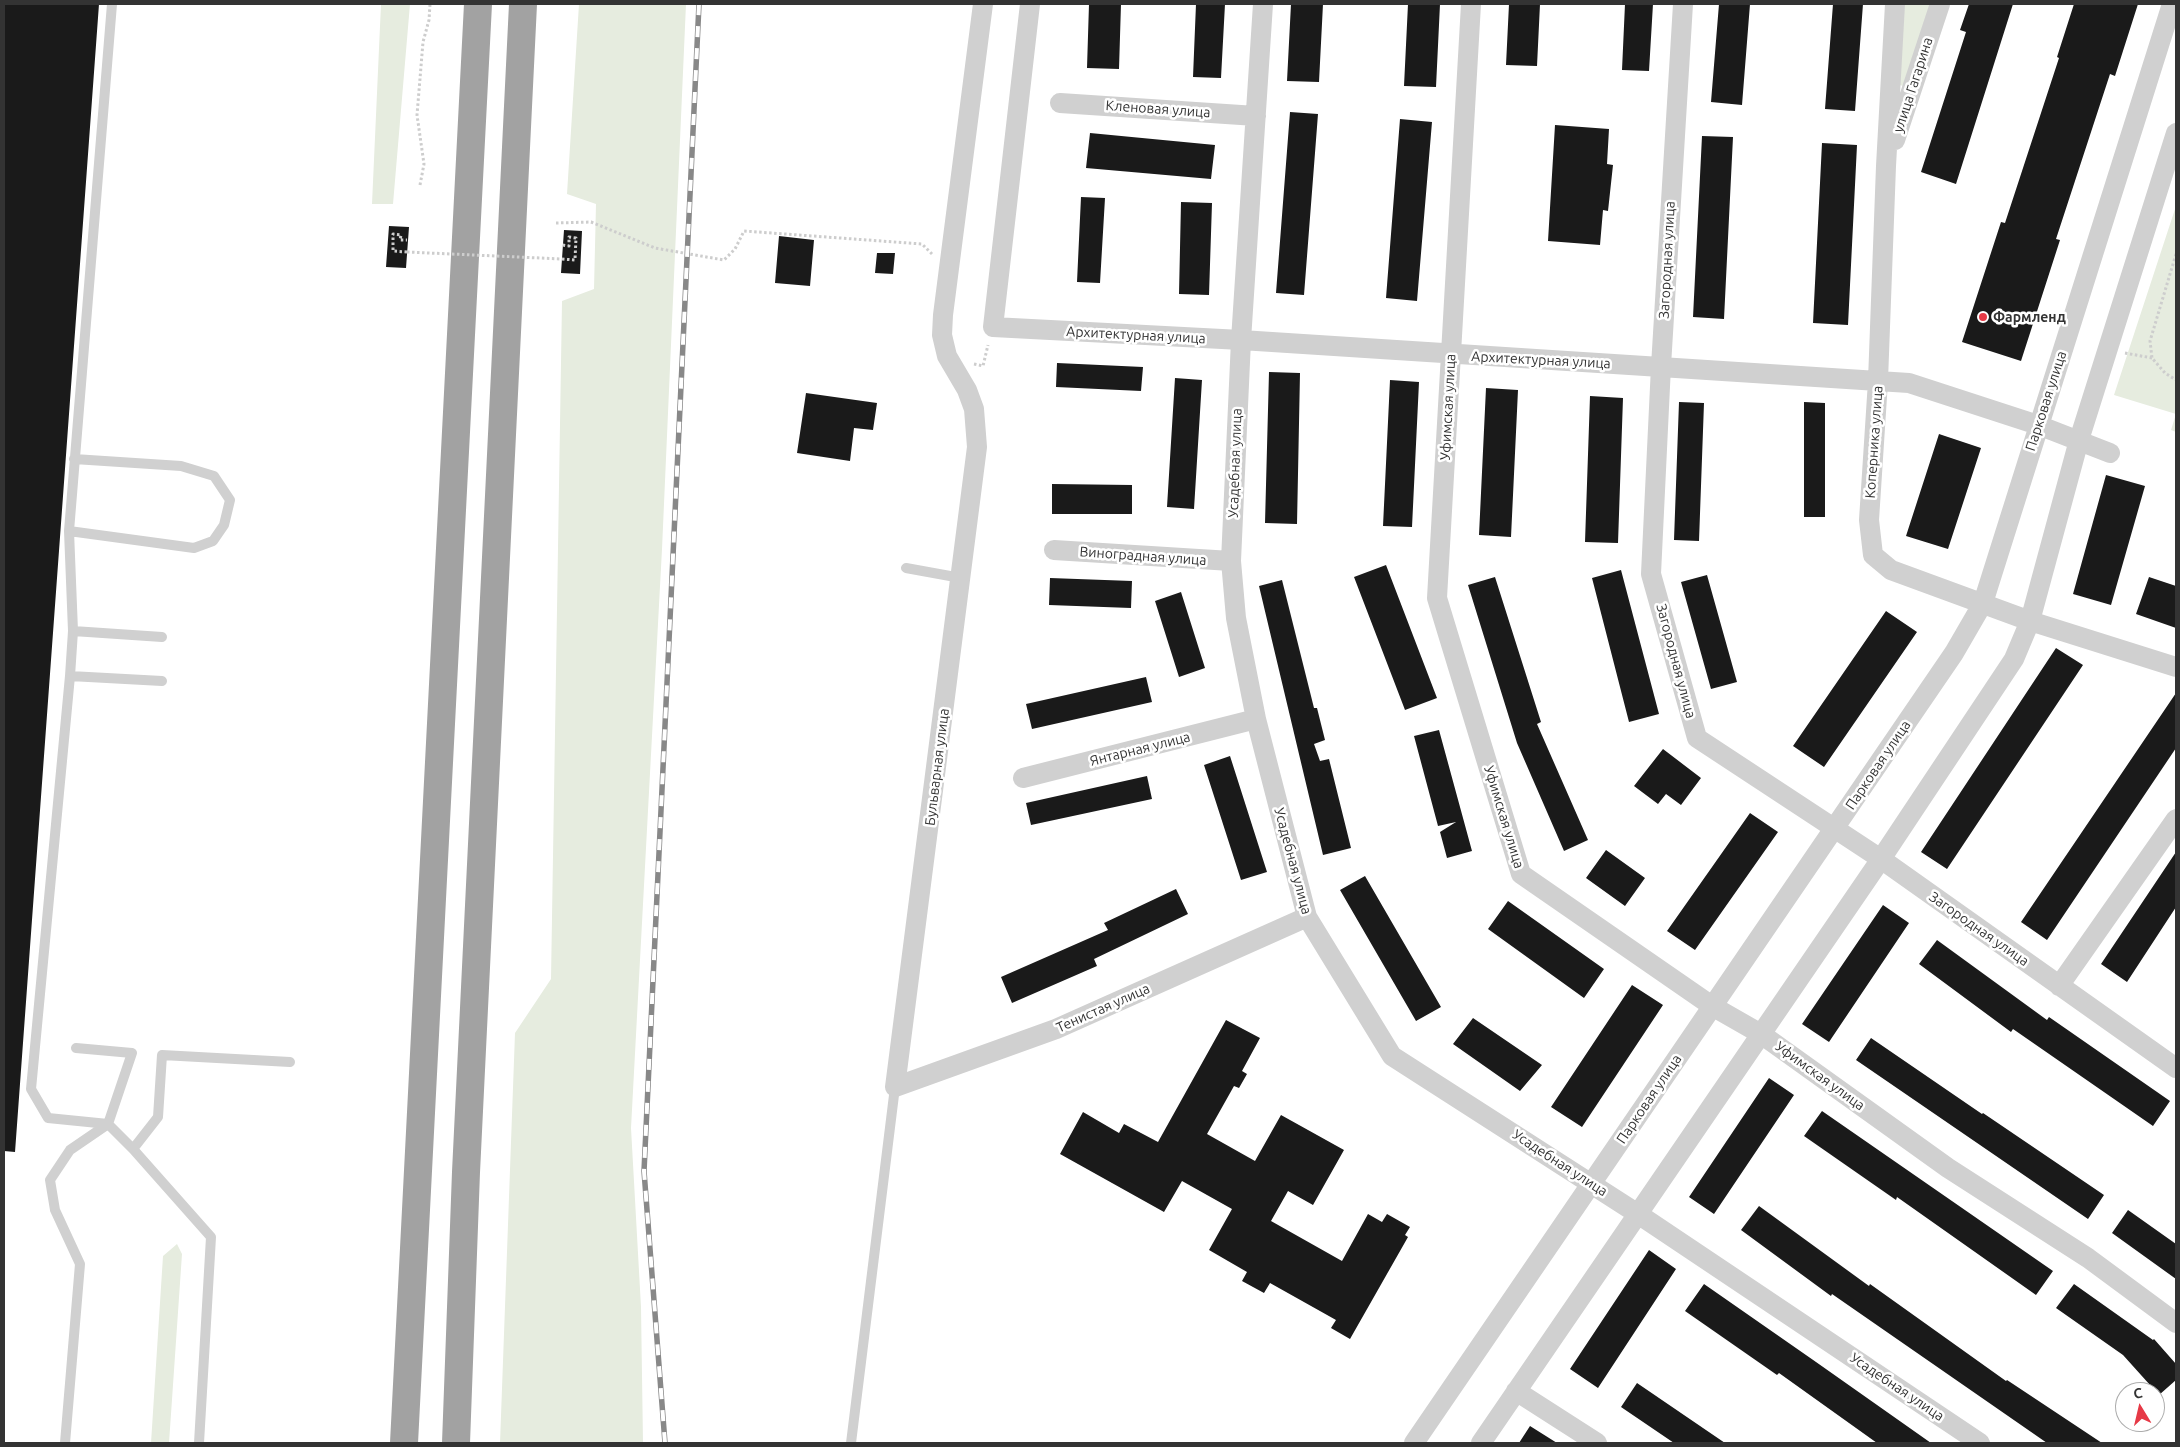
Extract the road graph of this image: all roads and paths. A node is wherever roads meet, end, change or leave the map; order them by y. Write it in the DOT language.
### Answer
graph roads {
  1 [pos="112,4"];
  2 [pos="430,4"];
  3 [pos="478,4"];
  4 [pos="523,4"];
  5 [pos="983,4"];
  6 [pos="1030,4"];
  7 [pos="1263,4"];
  8 [pos="1471,4"];
  9 [pos="1683,4"];
  10 [pos="1895,4"];
  11 [pos="1940,4"];
  12 [pos="2172,4"];
  13 [pos="1060,103"];
  14 [pos="1256,116"];
  15 [pos="2176,133"];
  16 [pos="1886,166"];
  17 [pos="420,185"];
  18 [pos="556,223"];
  19 [pos="408,240"];
  20 [pos="922,244"];
  21 [pos="562,245"];
  22 [pos="2176,254"];
  23 [pos="1240,340"];
  24 [pos="2108,350"];
  25 [pos="1451,355"];
  26 [pos="2152,358"];
  27 [pos="1661,366"];
  28 [pos="2176,380"];
  29 [pos="1878,381"];
  30 [pos="2038,425"];
  31 [pos="2079,440"];
  32 [pos="2110,453"];
  33 [pos="74,459"];
  34 [pos="69,531"];
  35 [pos="1054,550"];
  36 [pos="1231,561"];
  37 [pos="906,568"];
  38 [pos="961,578"];
  39 [pos="1983,603"];
  40 [pos="2030,621"];
  41 [pos="73,631"];
  42 [pos="162,637"];
  43 [pos="2176,667"];
  44 [pos="70,676"];
  45 [pos="162,681"];
  46 [pos="1256,719"];
  47 [pos="1023,778"];
  48 [pos="2176,819"];
  49 [pos="1834,828"];
  50 [pos="1881,859"];
  51 [pos="1307,917"];
  52 [pos="2059,986"];
  53 [pos="1712,1006"];
  54 [pos="1761,1034"];
  55 [pos="76,1048"];
  56 [pos="290,1062"];
  57 [pos="2176,1068"];
  58 [pos="895,1087"];
  59 [pos="108,1124"];
  60 [pos="133,1149"];
  61 [pos="1592,1183"];
  62 [pos="1638,1214"];
  63 [pos="2176,1323"];
  64 [pos="1516,1391"];
  65 [pos="65,1443"];
  66 [pos="199,1443"];
  67 [pos="404,1443"];
  68 [pos="456,1443"];
  69 [pos="851,1443"];
  70 [pos="1414,1443"];
  71 [pos="1481,1443"];
  72 [pos="1597,1443"];
  73 [pos="1980,1443"];
  1 -- 33 [label="lane"];
  2 -- 17 [label="path"];
  3 -- 67 [label="highway"];
  4 -- 68 [label="highway"];
  5 -- 38 [label="street, Бульварная улица"];
  6 -- 23 [label="street, Архитектурная улица"];
  7 -- 14 [label="street, Усадебная улица"];
  8 -- 25 [label="street, Уфимская улица"];
  9 -- 27 [label="street, Загородная улица"];
  10 -- 16 [label="street, Коперника улица"];
  11 -- 16 [label="street, улица Гагарина"];
  12 -- 30 [label="street, Парковая улица"];
  13 -- 14 [label="street, Кленовая улица"];
  14 -- 23 [label="street, Усадебная улица"];
  15 -- 24 [label="street"];
  16 -- 29 [label="street, Коперника улица"];
  18 -- 20 [label="path"];
  19 -- 21 [label="path, bridge"];
  22 -- 26 [label="path"];
  23 -- 25 [label="street, Архитектурная улица"];
  23 -- 36 [label="street, Усадебная улица"];
  24 -- 26 [label="path"];
  24 -- 31 [label="street"];
  25 -- 27 [label="street, Архитектурная улица"];
  25 -- 53 [label="street, Уфимская улица"];
  26 -- 28 [label="path"];
  27 -- 29 [label="street, Архитектурная улица"];
  27 -- 49 [label="street, Загородная улица"];
  29 -- 30 [label="street, Архитектурная улица"];
  29 -- 39 [label="street, Коперника улица"];
  30 -- 31 [label="street, Архитектурная улица"];
  30 -- 39 [label="street, Парковая улица"];
  31 -- 32 [label="street, Архитектурная улица"];
  31 -- 40 [label="street"];
  33 -- 34 [label="lane"];
  33 -- 34 [label="lane"];
  34 -- 41 [label="lane"];
  35 -- 36 [label="street, Виноградная улица"];
  36 -- 46 [label="street, Усадебная улица"];
  37 -- 38 [label="lane"];
  38 -- 58 [label="street, Бульварная улица"];
  39 -- 40 [label="street, Коперника улица"];
  39 -- 49 [label="street, Парковая улица"];
  40 -- 43 [label="street, Коперника улица"];
  40 -- 50 [label="street"];
  41 -- 42 [label="lane"];
  41 -- 44 [label="lane"];
  44 -- 45 [label="lane"];
  44 -- 59 [label="lane"];
  46 -- 47 [label="street, Янтарная улица"];
  46 -- 51 [label="street, Усадебная улица"];
  48 -- 52 [label="street"];
  49 -- 50 [label="street, Загородная улица"];
  49 -- 53 [label="street, Парковая улица"];
  50 -- 52 [label="street, Загородная улица"];
  50 -- 54 [label="street"];
  51 -- 58 [label="street, Тенистая улица"];
  51 -- 61 [label="street, Усадебная улица"];
  52 -- 57 [label="street, Загородная улица"];
  53 -- 54 [label="street, Уфимская улица"];
  53 -- 61 [label="street, Парковая улица"];
  54 -- 62 [label="street"];
  54 -- 63 [label="street, Уфимская улица"];
  55 -- 59 [label="lane"];
  56 -- 60 [label="lane"];
  58 -- 69 [label="lane"];
  59 -- 60 [label="lane"];
  59 -- 65 [label="lane"];
  60 -- 66 [label="lane"];
  61 -- 62 [label="street, Усадебная улица"];
  61 -- 70 [label="street, Парковая улица"];
  62 -- 64 [label="street"];
  62 -- 73 [label="street, Усадебная улица"];
  64 -- 71 [label="street"];
  64 -- 72 [label="street"];
}
